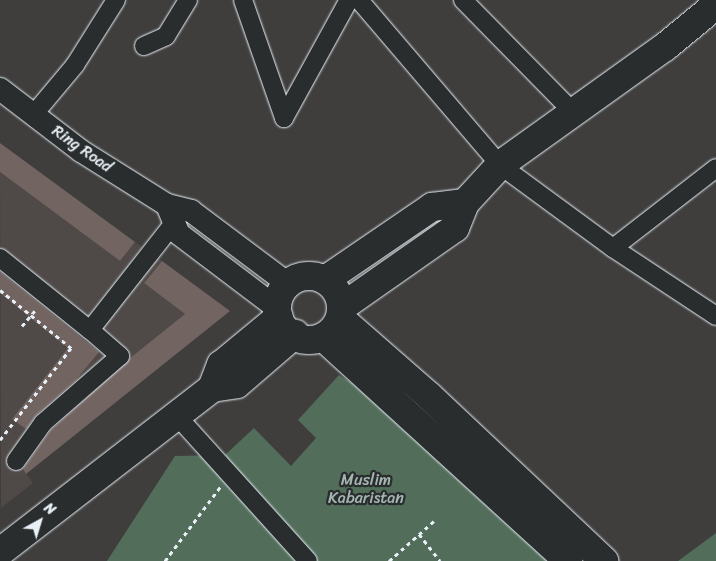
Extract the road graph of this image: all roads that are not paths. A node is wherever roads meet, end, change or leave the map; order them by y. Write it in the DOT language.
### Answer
graph roads {
  1 [pos="116,0"];
  2 [pos="188,0"];
  3 [pos="243,0"];
  4 [pos="349,0"];
  5 [pos="359,0"];
  6 [pos="463,0"];
  7 [pos="716,5"];
  8 [pos="144,46"];
  9 [pos="0,89"];
  10 [pos="573,112"];
  11 [pos="34,114"];
  12 [pos="500,165"];
  13 [pos="713,174"];
  14 [pos="465,203"];
  15 [pos="170,214"];
  16 [pos="613,248"];
  17 [pos="0,258"];
  18 [pos="325,280"];
  19 [pos="287,283"];
  20 [pos="716,316"];
  21 [pos="284,320"];
  22 [pos="335,321"];
  23 [pos="90,330"];
  24 [pos="177,416"];
  25 [pos="16,461"];
  26 [pos="5,552"];
  27 [pos="583,557"];
  28 [pos="308,561"];
  1 -- 11 [label="street"];
  2 -- 8 [label="street"];
  3 -- 4 [label="street"];
  5 -- 12 [label="street"];
  6 -- 10 [label="street"];
  7 -- 10 [label="main road"];
  9 -- 11 [label="street, Ring Road"];
  10 -- 12 [label="main road"];
  11 -- 15 [label="street, Ring Road"];
  12 -- 14 [label="main road"];
  12 -- 16 [label="street"];
  13 -- 16 [label="street"];
  14 -- 18 [label="main road"];
  14 -- 22 [label="main road"];
  15 -- 19 [label="street, Ring Road"];
  15 -- 21 [label="street, Ring Road"];
  15 -- 23 [label="street"];
  16 -- 20 [label="street"];
  17 -- 23 [label="street"];
  18 -- 19 [label="main road"];
  18 -- 22 [label="main road"];
  19 -- 21 [label="main road"];
  21 -- 22 [label="main road"];
  21 -- 24 [label="main road"];
  22 -- 27 [label="main road"];
  23 -- 25 [label="street"];
  24 -- 26 [label="main road"];
  24 -- 28 [label="street"];
}
